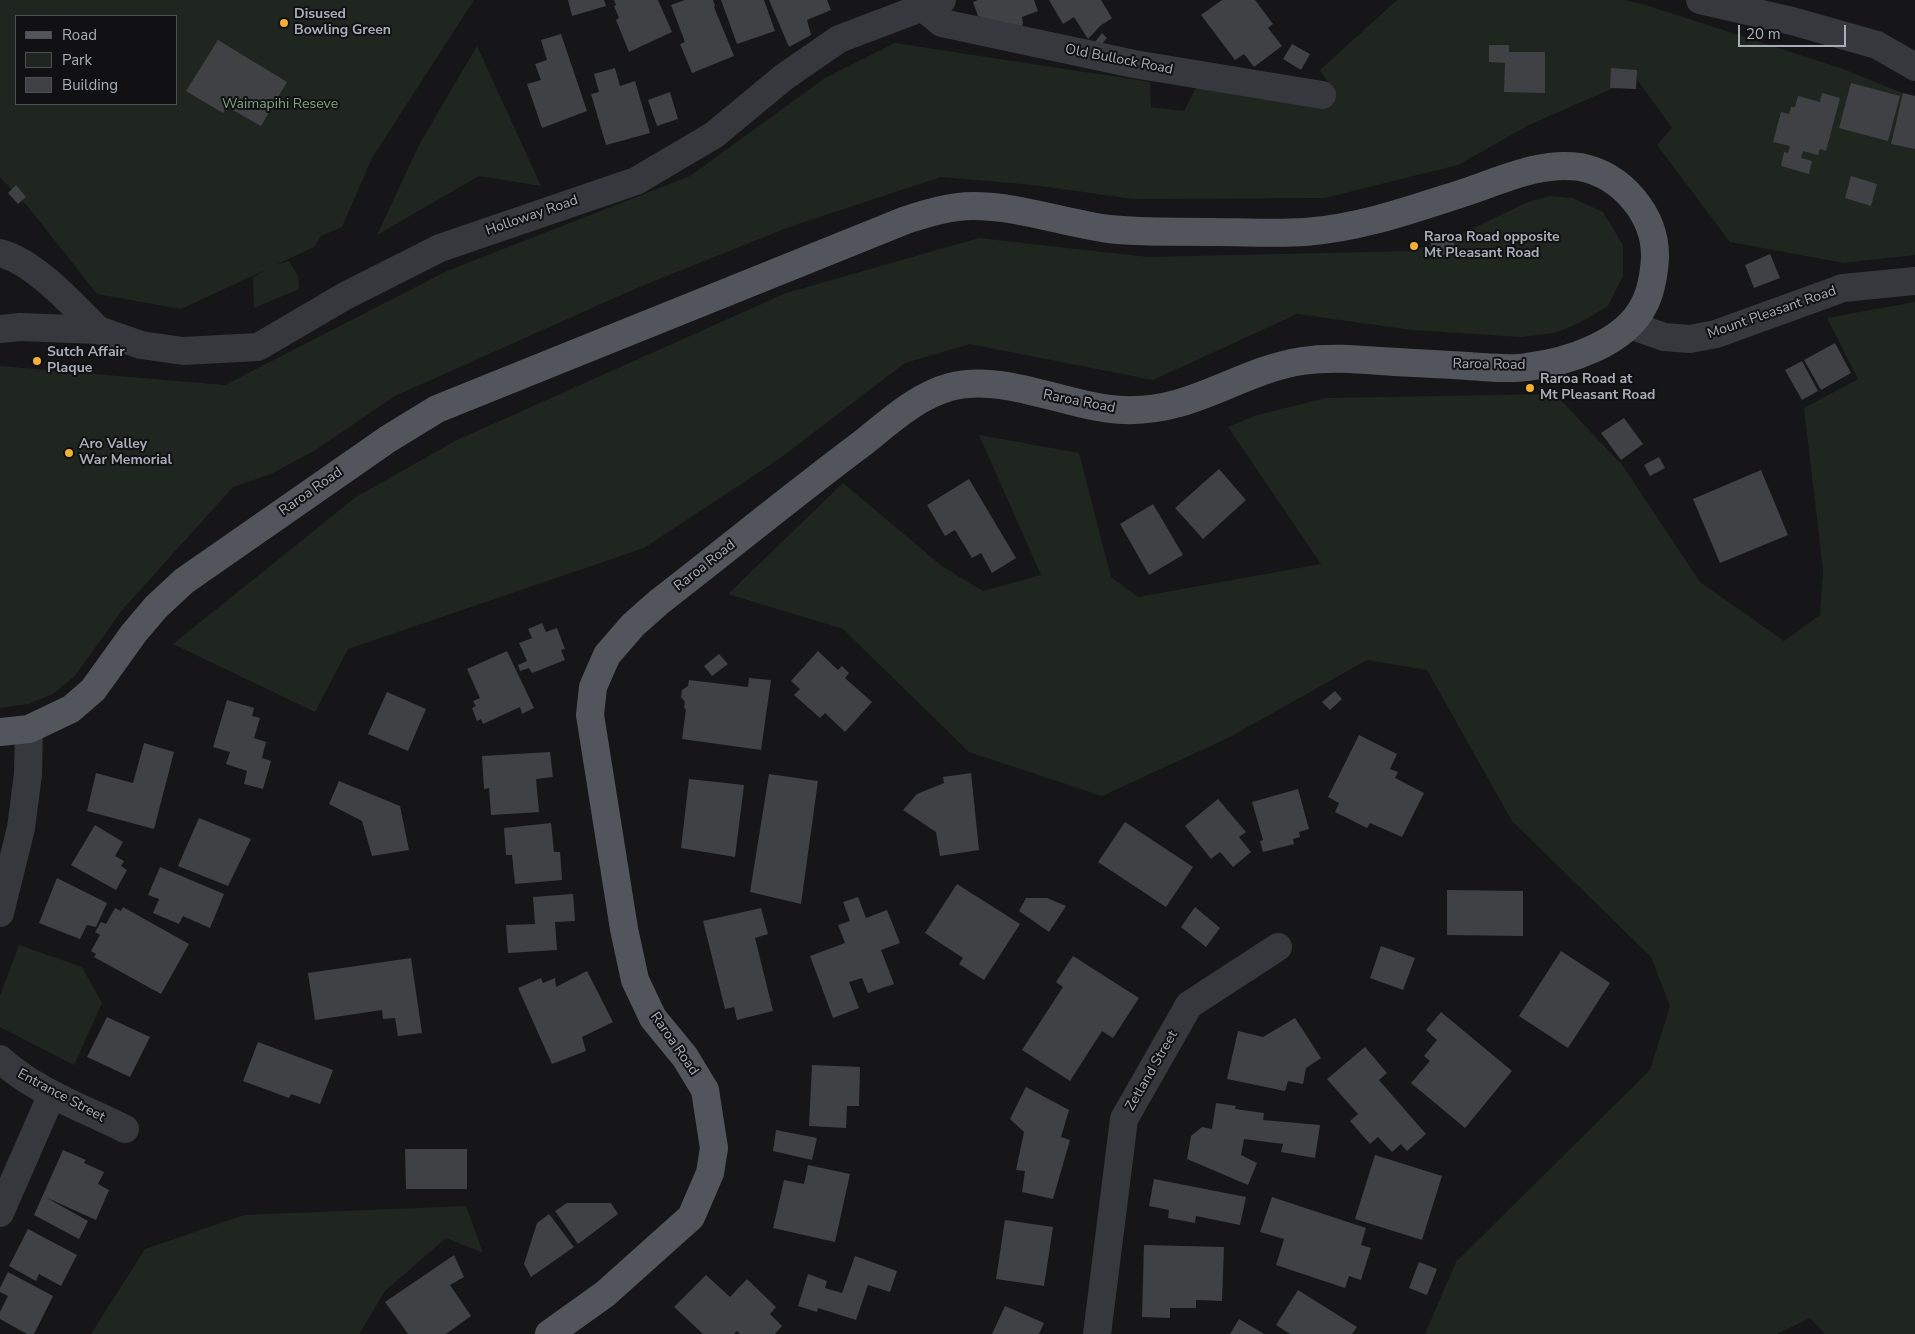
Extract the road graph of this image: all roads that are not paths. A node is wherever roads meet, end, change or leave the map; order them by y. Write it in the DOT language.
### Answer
graph roads {
  1 [pos="1700,0"];
  2 [pos="932,4"];
  3 [pos="1915,67"];
  4 [pos="1322,95"];
  5 [pos="0,253"];
  6 [pos="1915,281"];
  7 [pos="1630,325"];
  8 [pos="0,330"];
  9 [pos="98,330"];
  10 [pos="29,729"];
  11 [pos="0,732"];
  12 [pos="0,913"];
  13 [pos="1278,947"];
  14 [pos="0,1059"];
  15 [pos="52,1094"];
  16 [pos="125,1129"];
  17 [pos="0,1213"];
  18 [pos="549,1334"];
  19 [pos="1097,1334"];
  1 -- 3 [label="street"];
  2 -- 4 [label="street, Old Bullock Road"];
  2 -- 9 [label="street, Holloway Road"];
  5 -- 9 [label="street, Holloway Road"];
  6 -- 7 [label="street, Mount Pleasant Road"];
  7 -- 10 [label="main road, Raroa Road"];
  7 -- 18 [label="main road, Raroa Road"];
  8 -- 9 [label="street, Holloway Road"];
  10 -- 11 [label="main road, Raroa Road"];
  10 -- 12 [label="street"];
  13 -- 19 [label="street, Zetland Street"];
  14 -- 15 [label="street, Entrance Street"];
  15 -- 16 [label="street, Entrance Street"];
  15 -- 17 [label="street"];
}
